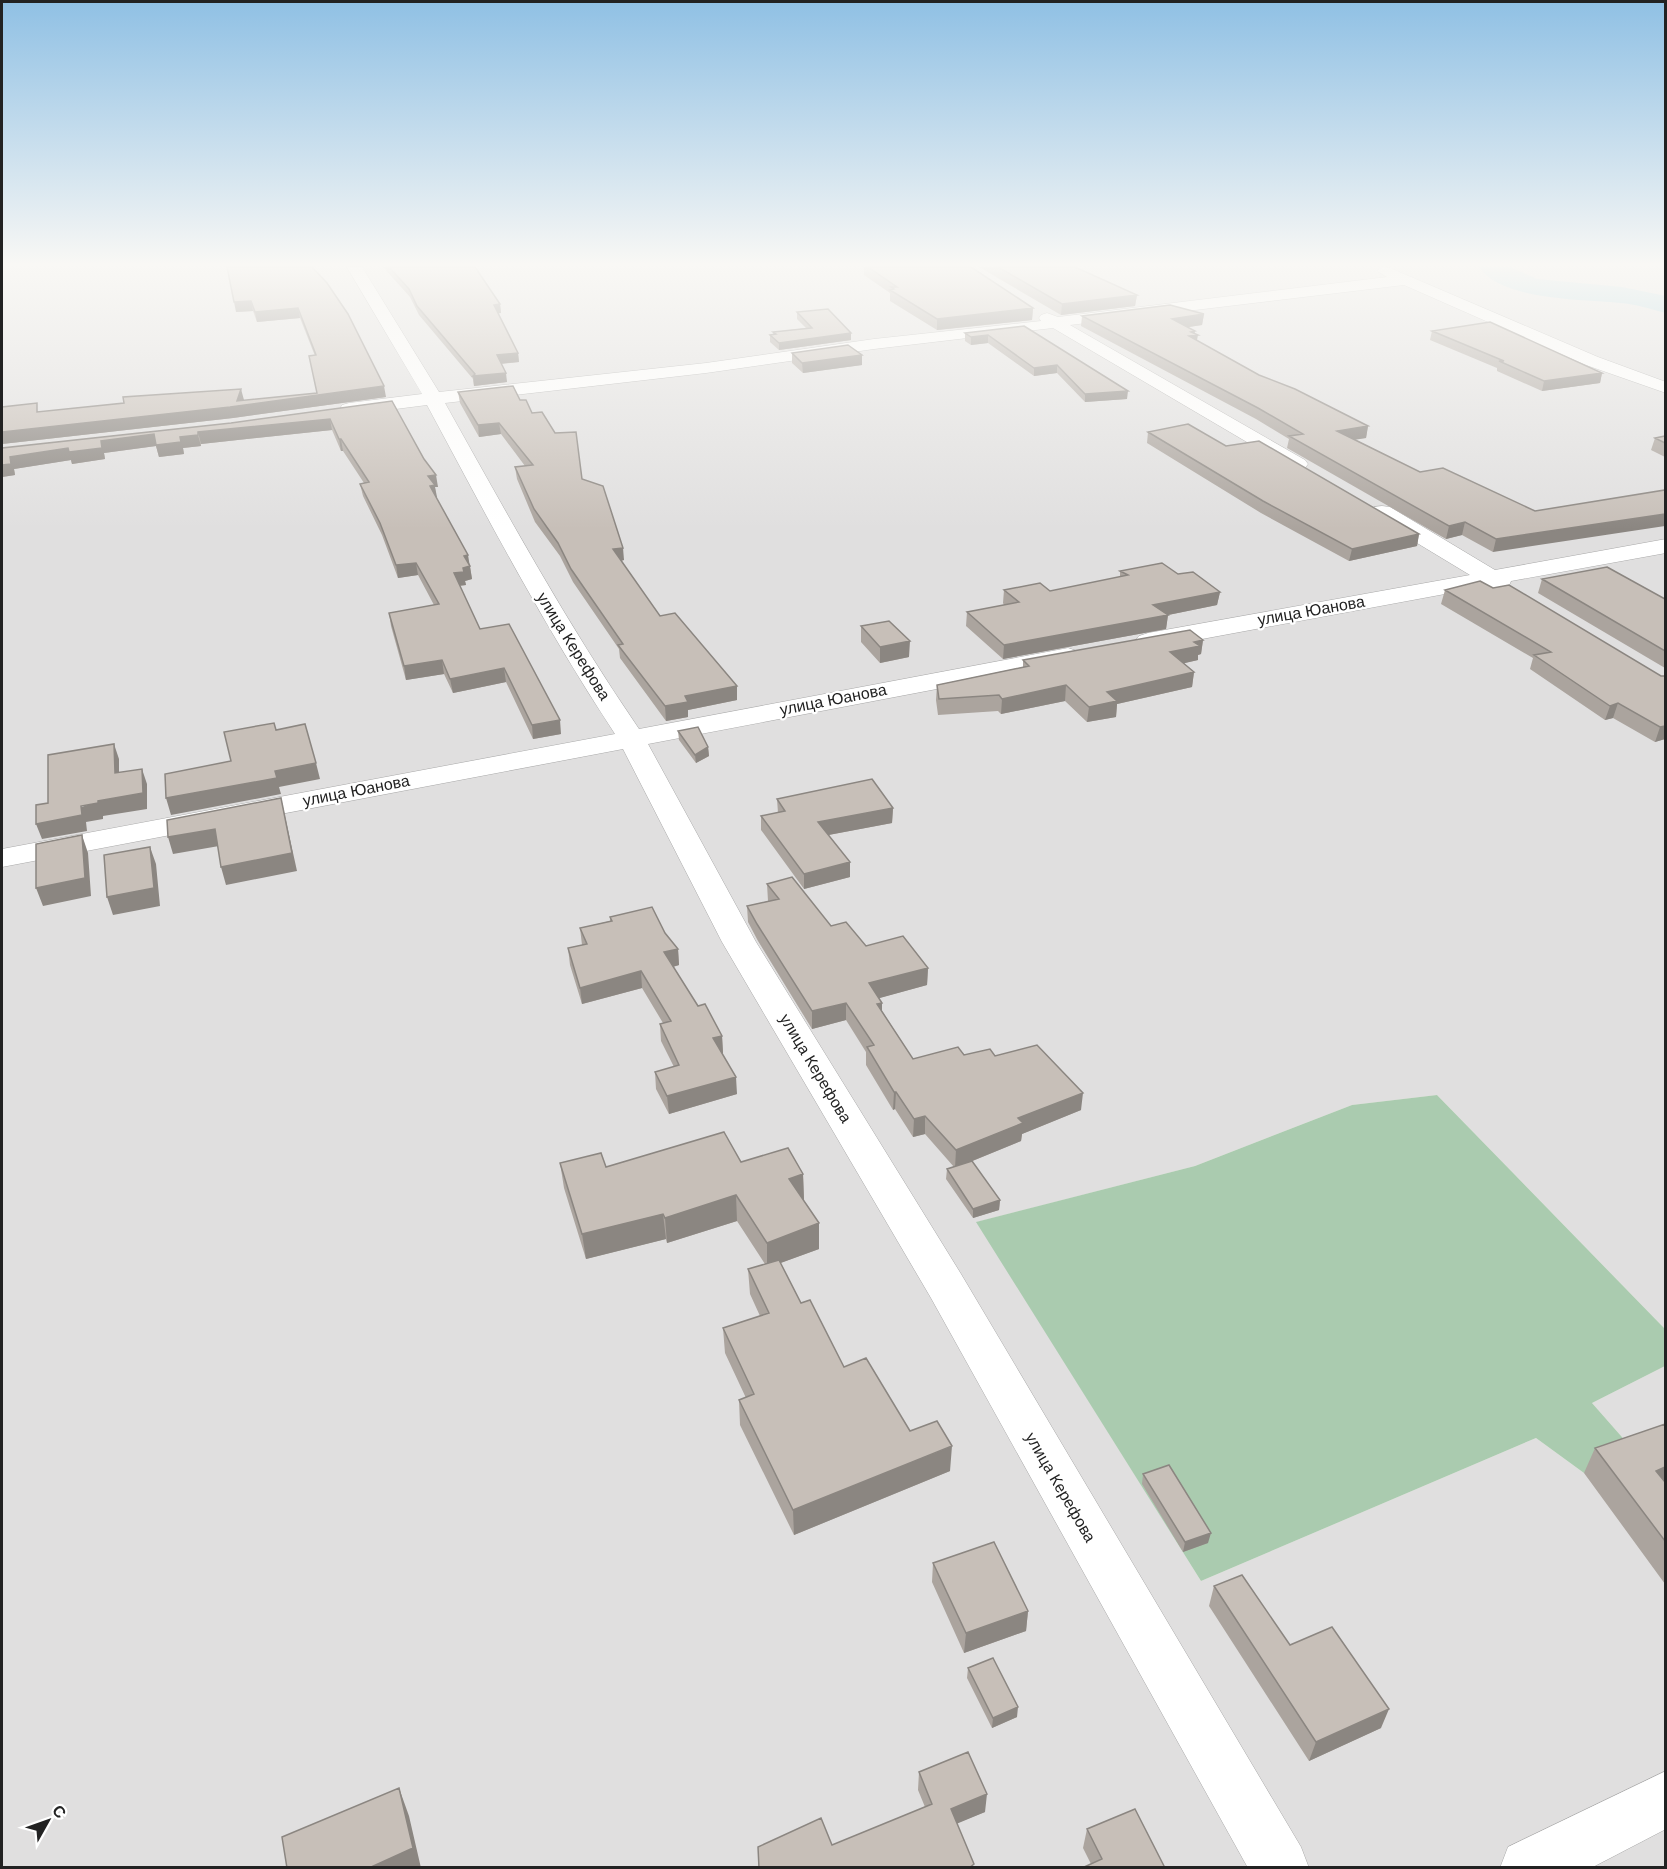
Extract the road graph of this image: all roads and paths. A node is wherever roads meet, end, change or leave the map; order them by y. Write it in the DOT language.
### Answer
graph roads {
  1 [pos="406,354"];
  2 [pos="802,354"];
  3 [pos="1107,354"];
  4 [pos="1577,354"];
  5 [pos="1665,388"];
  6 [pos="433,399"];
  7 [pos="335,411"];
  8 [pos="1310,471"];
  9 [pos="1361,501"];
  10 [pos="1665,546"];
  11 [pos="1491,578"];
  12 [pos="1519,595"];
  13 [pos="631,737"];
  14 [pos="2,858"];
  15 [pos="1665,1799"];
  16 [pos="1280,1868"];
  17 [pos="1529,1868"];
  1 -- 6 [label="street, улица Керефова"];
  2 -- 6 [label="street"];
  3 -- 8 [label="street"];
  4 -- 5 [label="street"];
  6 -- 7 [label="street"];
  6 -- 13 [label="street, улица Керефова"];
  9 -- 11 [label="street"];
  10 -- 11 [label="street, улица Юанова"];
  11 -- 12 [label="street"];
  11 -- 13 [label="street, улица Юанова"];
  13 -- 14 [label="street, улица Юанова"];
  13 -- 16 [label="street, улица Керефова"];
  15 -- 17 [label="street"];
}
